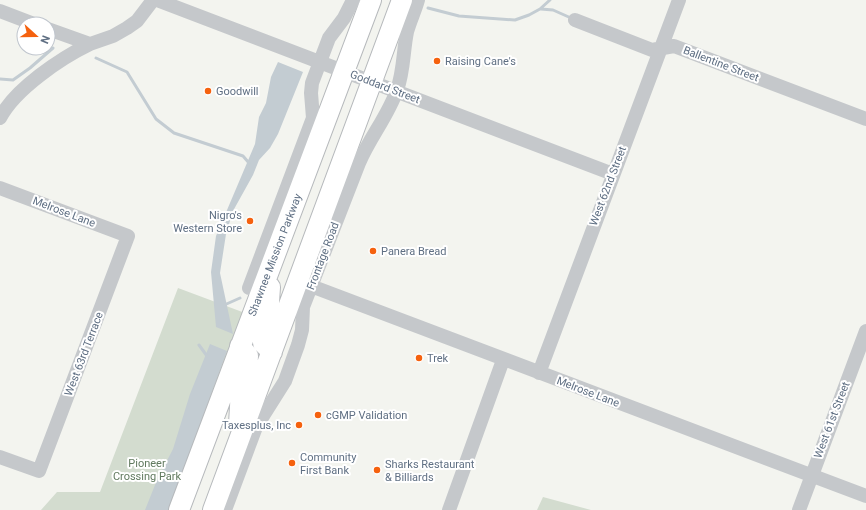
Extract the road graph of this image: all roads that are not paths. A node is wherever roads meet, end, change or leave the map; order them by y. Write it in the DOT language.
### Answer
graph roads {
  1 [pos="153,0"];
  2 [pos="158,0"];
  3 [pos="353,0"];
  4 [pos="371,0"];
  5 [pos="402,0"];
  6 [pos="418,0"];
  7 [pos="679,0"];
  8 [pos="0,11"];
  9 [pos="16,17"];
  10 [pos="575,20"];
  11 [pos="56,32"];
  12 [pos="90,44"];
  13 [pos="660,48"];
  14 [pos="320,61"];
  15 [pos="345,71"];
  16 [pos="371,81"];
  17 [pos="397,91"];
  18 [pos="0,118"];
  19 [pos="866,119"];
  20 [pos="613,174"];
  21 [pos="0,188"];
  22 [pos="128,236"];
  23 [pos="272,263"];
  24 [pos="311,286"];
  25 [pos="249,288"];
  26 [pos="251,318"];
  27 [pos="866,331"];
  28 [pos="240,346"];
  29 [pos="272,352"];
  30 [pos="862,353"];
  31 [pos="293,360"];
  32 [pos="503,360"];
  33 [pos="538,373"];
  34 [pos="237,447"];
  35 [pos="0,457"];
  36 [pos="811,476"];
  37 [pos="866,496"];
  38 [pos="179,510"];
  39 [pos="213,510"];
  40 [pos="225,510"];
  41 [pos="449,510"];
  42 [pos="799,510"];
  1 -- 12 [label="street"];
  2 -- 14 [label="street, Goddard Street"];
  3 -- 14 [label="street"];
  4 -- 15 [label="highway, Shawnee Mission Parkway"];
  5 -- 16 [label="highway"];
  6 -- 17 [label="street, Frontage Road"];
  7 -- 13 [label="street, West 62nd Street"];
  8 -- 9 [label="street"];
  10 -- 13 [label="street, Ballentine Street"];
  11 -- 12 [label="street"];
  12 -- 18 [label="street"];
  13 -- 19 [label="street, Ballentine Street"];
  13 -- 20 [label="street, West 62nd Street"];
  14 -- 15 [label="street, Goddard Street"];
  14 -- 25 [label="street"];
  15 -- 16 [label="street, Goddard Street"];
  15 -- 23 [label="highway, Shawnee Mission Parkway"];
  16 -- 17 [label="street, Goddard Street"];
  16 -- 29 [label="highway"];
  17 -- 20 [label="street, Goddard Street"];
  17 -- 24 [label="street, Frontage Road"];
  20 -- 33 [label="street, West 62nd Street"];
  21 -- 22 [label="street, Melrose Lane"];
  22 -- 35 [label="street, West 63rd Terrace"];
  23 -- 26 [label="highway, Shawnee Mission Parkway"];
  23 -- 29 [label="highway"];
  24 -- 31 [label="street, Frontage Road"];
  24 -- 32 [label="street, Melrose Lane"];
  25 -- 26 [label="highway"];
  26 -- 28 [label="highway, Shawnee Mission Parkway"];
  27 -- 30 [label="street, West 61st Street"];
  28 -- 34 [label="highway"];
  28 -- 38 [label="highway, Shawnee Mission Parkway"];
  29 -- 31 [label="street"];
  29 -- 34 [label="highway"];
  30 -- 36 [label="street, West 61st Street"];
  31 -- 40 [label="street, Frontage Road"];
  32 -- 33 [label="street, Melrose Lane"];
  32 -- 41 [label="street"];
  33 -- 36 [label="street, Melrose Lane"];
  34 -- 39 [label="highway"];
  36 -- 37 [label="street, Melrose Lane"];
  36 -- 42 [label="street, West 61st Street"];
}
